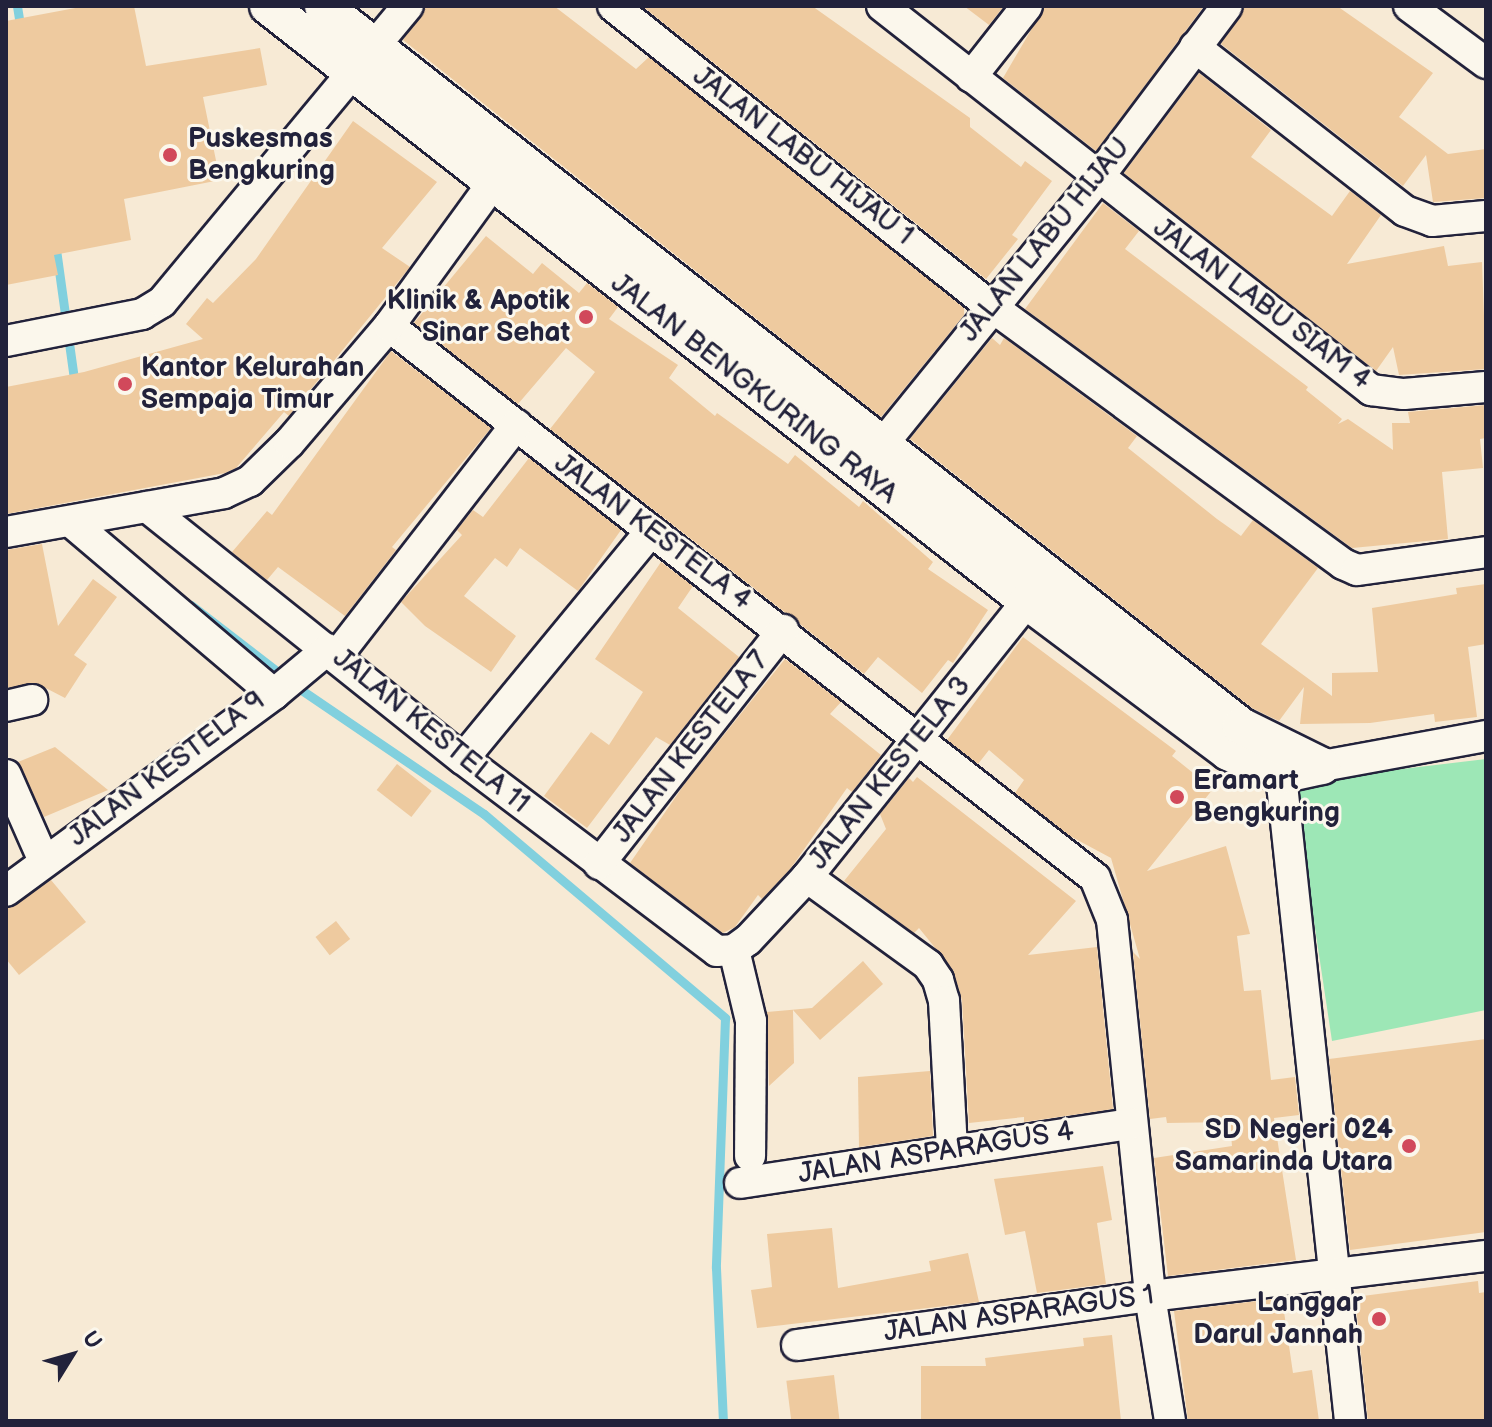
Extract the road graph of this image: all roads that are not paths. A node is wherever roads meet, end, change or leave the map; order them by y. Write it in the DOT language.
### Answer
graph roads {
  1 [pos="268,6"];
  2 [pos="323,6"];
  3 [pos="408,6"];
  4 [pos="613,6"];
  5 [pos="882,6"];
  6 [pos="1027,6"];
  7 [pos="1227,6"];
  8 [pos="1409,6"];
  9 [pos="1195,47"];
  10 [pos="362,62"];
  11 [pos="1486,63"];
  12 [pos="971,77"];
  13 [pos="502,171"];
  14 [pos="1097,179"];
  15 [pos="1486,216"];
  16 [pos="992,307"];
  17 [pos="389,326"];
  18 [pos="6,341"];
  19 [pos="1486,387"];
  20 [pos="516,425"];
  21 [pos="883,444"];
  22 [pos="860,471"];
  23 [pos="147,507"];
  24 [pos="93,516"];
  25 [pos="6,532"];
  26 [pos="649,533"];
  27 [pos="1486,552"];
  28 [pos="1038,588"];
  29 [pos="783,630"];
  30 [pos="328,654"];
  31 [pos="279,690"];
  32 [pos="1486,736"];
  33 [pos="920,737"];
  34 [pos="1268,756"];
  35 [pos="463,759"];
  36 [pos="1322,766"];
  37 [pos="6,775"];
  38 [pos="44,861"];
  39 [pos="599,864"];
  40 [pos="807,877"];
  41 [pos="6,891"];
  42 [pos="726,951"];
  43 [pos="1132,1124"];
  44 [pos="952,1151"];
  45 [pos="1486,1256"];
  46 [pos="1335,1274"];
  47 [pos="1150,1296"];
  48 [pos="797,1345"];
  49 [pos="1170,1421"];
  50 [pos="1350,1421"];
  1 -- 10 [label="street, JALAN BENGKURING RAYA"];
  2 -- 10 [label="street, JALAN BENGKURING RAYA"];
  3 -- 10 [label="street"];
  4 -- 16 [label="street, JALAN LABU HIJAU 1"];
  5 -- 12 [label="street, JALAN LABU SIAM 4"];
  6 -- 12 [label="street"];
  7 -- 9 [label="street, JALAN LABU HIJAU"];
  8 -- 11 [label="street"];
  9 -- 14 [label="street, JALAN LABU HIJAU"];
  9 -- 15 [label="street"];
  10 -- 13 [label="street, JALAN BENGKURING RAYA"];
  10 -- 18 [label="street"];
  12 -- 14 [label="street, JALAN LABU SIAM 4"];
  13 -- 17 [label="street"];
  13 -- 21 [label="street, JALAN BENGKURING RAYA"];
  13 -- 22 [label="street, JALAN BENGKURING RAYA"];
  14 -- 16 [label="street, JALAN LABU HIJAU"];
  14 -- 19 [label="street, JALAN LABU SIAM 4"];
  16 -- 21 [label="street, JALAN LABU HIJAU"];
  16 -- 27 [label="street, JALAN LABU HIJAU 1"];
  17 -- 20 [label="street, JALAN KESTELA 4"];
  17 -- 23 [label="street"];
  20 -- 26 [label="street, JALAN KESTELA 4"];
  20 -- 30 [label="street"];
  21 -- 22 [label="street, JALAN LABU HIJAU"];
  21 -- 28 [label="street, JALAN BENGKURING RAYA"];
  22 -- 28 [label="street, JALAN BENGKURING RAYA"];
  23 -- 24 [label="street"];
  23 -- 30 [label="street, JALAN KESTELA 11"];
  24 -- 25 [label="street"];
  24 -- 31 [label="street, JALAN KESTELA 9"];
  26 -- 29 [label="street, JALAN KESTELA 4"];
  26 -- 35 [label="street"];
  28 -- 33 [label="street, JALAN KESTELA 3"];
  28 -- 34 [label="street, JALAN BENGKURING RAYA"];
  29 -- 33 [label="street, JALAN KESTELA 4"];
  29 -- 39 [label="street, JALAN KESTELA 7"];
  30 -- 31 [label="street"];
  30 -- 35 [label="street, JALAN KESTELA 11"];
  31 -- 38 [label="street, JALAN KESTELA 9"];
  32 -- 36 [label="street"];
  33 -- 40 [label="street, JALAN KESTELA 3"];
  33 -- 43 [label="street, JALAN KESTELA 4"];
  34 -- 36 [label="street"];
  34 -- 46 [label="street"];
  35 -- 39 [label="street, JALAN KESTELA 11"];
  37 -- 38 [label="street"];
  38 -- 41 [label="street, JALAN KESTELA 9"];
  39 -- 42 [label="street, JALAN KESTELA 11"];
  40 -- 42 [label="street, JALAN KESTELA 3"];
  40 -- 44 [label="street"];
  42 -- 44 [label="street, JALAN ASPARAGUS 4"];
  43 -- 44 [label="street, JALAN ASPARAGUS 4"];
  43 -- 47 [label="street, JALAN KESTELA 4"];
  45 -- 46 [label="street, JALAN ASPARAGUS 1"];
  46 -- 47 [label="street, JALAN ASPARAGUS 1"];
  46 -- 50 [label="street"];
  47 -- 48 [label="street, JALAN ASPARAGUS 1"];
  47 -- 49 [label="street, JALAN KESTELA 4"];
}
